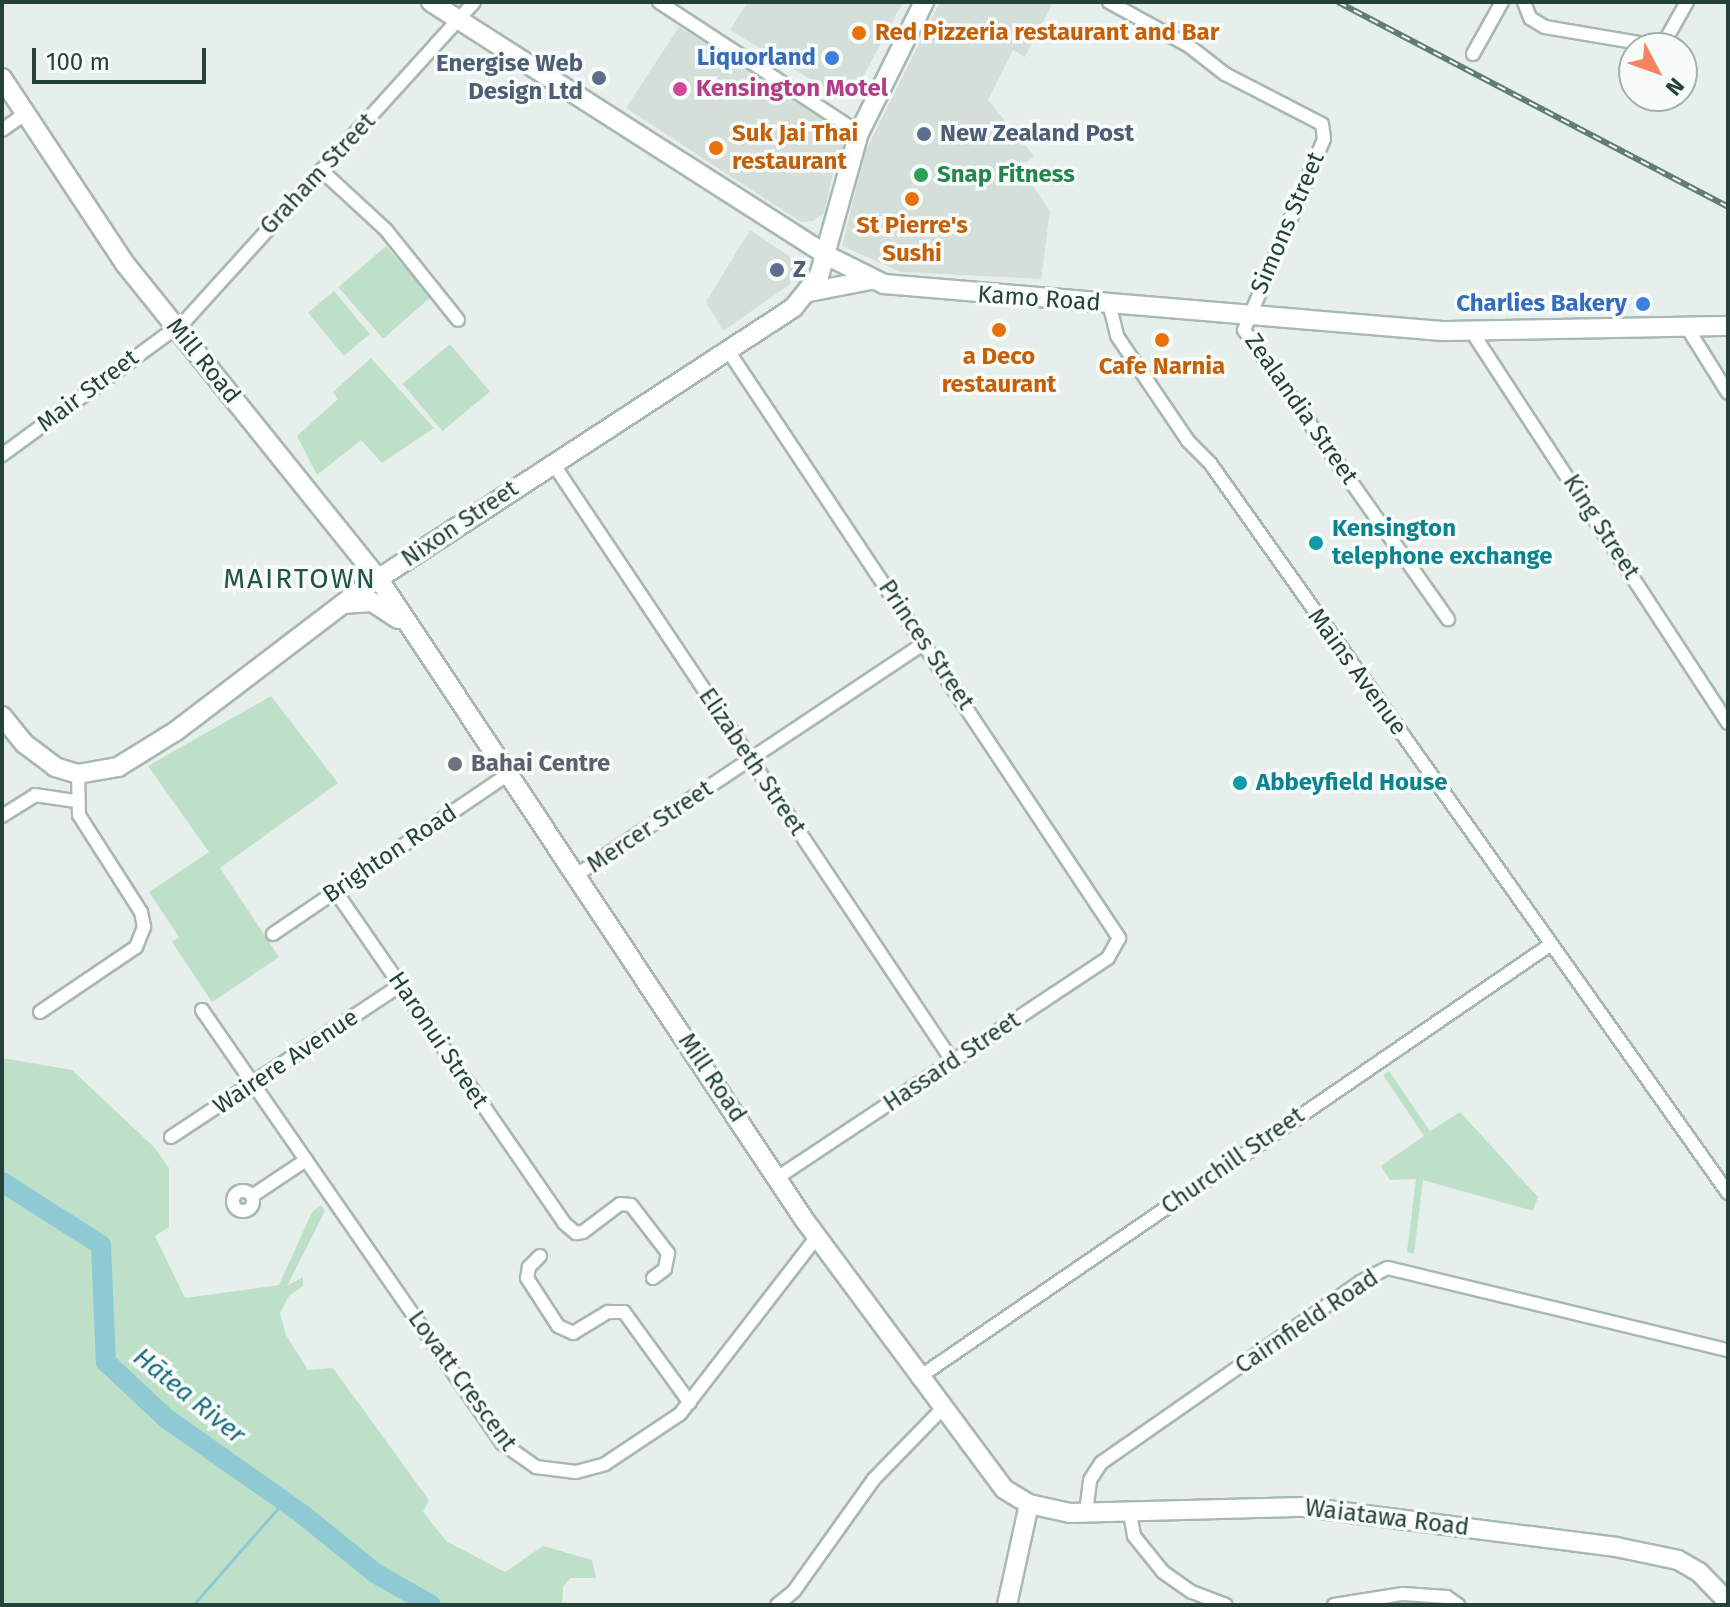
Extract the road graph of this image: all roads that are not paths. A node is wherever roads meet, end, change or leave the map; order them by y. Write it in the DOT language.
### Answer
graph roads {
  1 [pos="431,2"];
  2 [pos="474,2"];
  3 [pos="659,2"];
  4 [pos="924,2"];
  5 [pos="1109,2"];
  6 [pos="1502,2"];
  7 [pos="1524,2"];
  8 [pos="1687,2"];
  9 [pos="460,21"];
  10 [pos="1473,54"];
  11 [pos="2,78"];
  12 [pos="26,113"];
  13 [pos="2,130"];
  14 [pos="859,133"];
  15 [pos="321,170"];
  16 [pos="826,255"];
  17 [pos="871,280"];
  18 [pos="809,292"];
  19 [pos="1109,303"];
  20 [pos="1247,316"];
  21 [pos="458,320"];
  22 [pos="1728,326"];
  23 [pos="175,327"];
  24 [pos="1688,329"];
  25 [pos="1472,332"];
  26 [pos="727,349"];
  27 [pos="1728,393"];
  28 [pos="2,455"];
  29 [pos="552,462"];
  30 [pos="378,578"];
  31 [pos="343,604"];
  32 [pos="1448,619"];
  33 [pos="415,634"];
  34 [pos="924,643"];
  35 [pos="2,716"];
  36 [pos="1728,723"];
  37 [pos="751,759"];
  38 [pos="78,774"];
  39 [pos="507,775"];
  40 [pos="75,801"];
  41 [pos="2,816"];
  42 [pos="575,876"];
  43 [pos="336,892"];
  44 [pos="273,934"];
  45 [pos="1119,943"];
  46 [pos="1550,945"];
  47 [pos="401,985"];
  48 [pos="202,1010"];
  49 [pos="40,1012"];
  50 [pos="953,1062"];
  51 [pos="254,1085"];
  52 [pos="171,1137"];
  53 [pos="306,1160"];
  54 [pos="779,1177"];
  55 [pos="1728,1193"];
  56 [pos="252,1196"];
  57 [pos="817,1237"];
  58 [pos="540,1256"];
  59 [pos="653,1278"];
  60 [pos="1728,1350"];
  61 [pos="918,1378"];
  62 [pos="690,1403"];
  63 [pos="941,1410"];
  64 [pos="1029,1504"];
  65 [pos="1086,1513"];
  66 [pos="1130,1513"];
  67 [pos="1728,1602"];
  68 [pos="777,1605"];
  69 [pos="1007,1605"];
  70 [pos="1226,1605"];
  71 [pos="1334,1605"];
  72 [pos="1458,1605"];
  1 -- 9 [label="main road, Kamo Road"];
  2 -- 9 [label="street, Graham Street"];
  3 -- 14 [label="street"];
  4 -- 14 [label="main road"];
  5 -- 20 [label="street, Simons Street"];
  6 -- 10 [label="street"];
  7 -- 8 [label="street"];
  9 -- 15 [label="street, Graham Street"];
  9 -- 16 [label="main road, Kamo Road"];
  11 -- 12 [label="main road, Mill Road"];
  12 -- 13 [label="street"];
  12 -- 23 [label="main road, Mill Road"];
  14 -- 16 [label="main road"];
  15 -- 21 [label="street"];
  15 -- 23 [label="street, Graham Street"];
  16 -- 17 [label="main road, Kamo Road"];
  16 -- 18 [label="main road"];
  17 -- 18 [label="main road"];
  17 -- 19 [label="main road, Kamo Road"];
  18 -- 26 [label="main road, Nixon Street"];
  19 -- 20 [label="main road, Kamo Road"];
  19 -- 46 [label="street, Mains Avenue"];
  20 -- 25 [label="main road, Kamo Road"];
  20 -- 32 [label="street, Zealandia Street"];
  22 -- 24 [label="main road, Kamo Road"];
  23 -- 28 [label="street, Mair Street"];
  23 -- 30 [label="main road, Mill Road"];
  24 -- 25 [label="main road, Kamo Road"];
  24 -- 27 [label="street"];
  25 -- 36 [label="street, King Street"];
  26 -- 29 [label="main road, Nixon Street"];
  26 -- 34 [label="street, Princes Street"];
  29 -- 30 [label="main road, Nixon Street"];
  29 -- 37 [label="street, Elizabeth Street"];
  30 -- 31 [label="main road, Nixon Street"];
  30 -- 33 [label="main road, Mill Road"];
  31 -- 33 [label="main road, Mill Road"];
  31 -- 38 [label="main road, Nixon Street"];
  33 -- 39 [label="main road, Mill Road"];
  34 -- 37 [label="street, Mercer Street"];
  34 -- 45 [label="street, Princes Street"];
  35 -- 38 [label="main road"];
  37 -- 42 [label="street, Mercer Street"];
  37 -- 50 [label="street, Elizabeth Street"];
  38 -- 40 [label="street"];
  39 -- 42 [label="main road, Mill Road"];
  39 -- 43 [label="street, Brighton Road"];
  40 -- 41 [label="street"];
  40 -- 49 [label="street"];
  42 -- 54 [label="main road, Mill Road"];
  43 -- 44 [label="street, Brighton Road"];
  43 -- 47 [label="street, Haronui Street"];
  45 -- 50 [label="street, Hassard Street"];
  46 -- 55 [label="street, Mains Avenue"];
  46 -- 61 [label="street, Churchill Street"];
  47 -- 51 [label="street, Wairere Avenue"];
  47 -- 59 [label="street, Haronui Street"];
  48 -- 51 [label="street, Lovatt Crescent"];
  50 -- 54 [label="street, Hassard Street"];
  51 -- 52 [label="street, Wairere Avenue"];
  51 -- 53 [label="street, Lovatt Crescent"];
  53 -- 56 [label="street"];
  53 -- 62 [label="street, Lovatt Crescent"];
  54 -- 57 [label="main road, Mill Road"];
  57 -- 61 [label="main road, Mill Road"];
  57 -- 62 [label="street, Lovatt Crescent"];
  58 -- 62 [label="street"];
  60 -- 65 [label="street, Cairnfield Road"];
  61 -- 63 [label="main road, Mill Road"];
  63 -- 64 [label="main road, Mill Road"];
  63 -- 68 [label="street"];
  64 -- 65 [label="main road, Waiatawa Road"];
  64 -- 69 [label="main road"];
  65 -- 66 [label="main road, Waiatawa Road"];
  66 -- 67 [label="main road, Waiatawa Road"];
  66 -- 70 [label="street"];
  71 -- 72 [label="street"];
}
